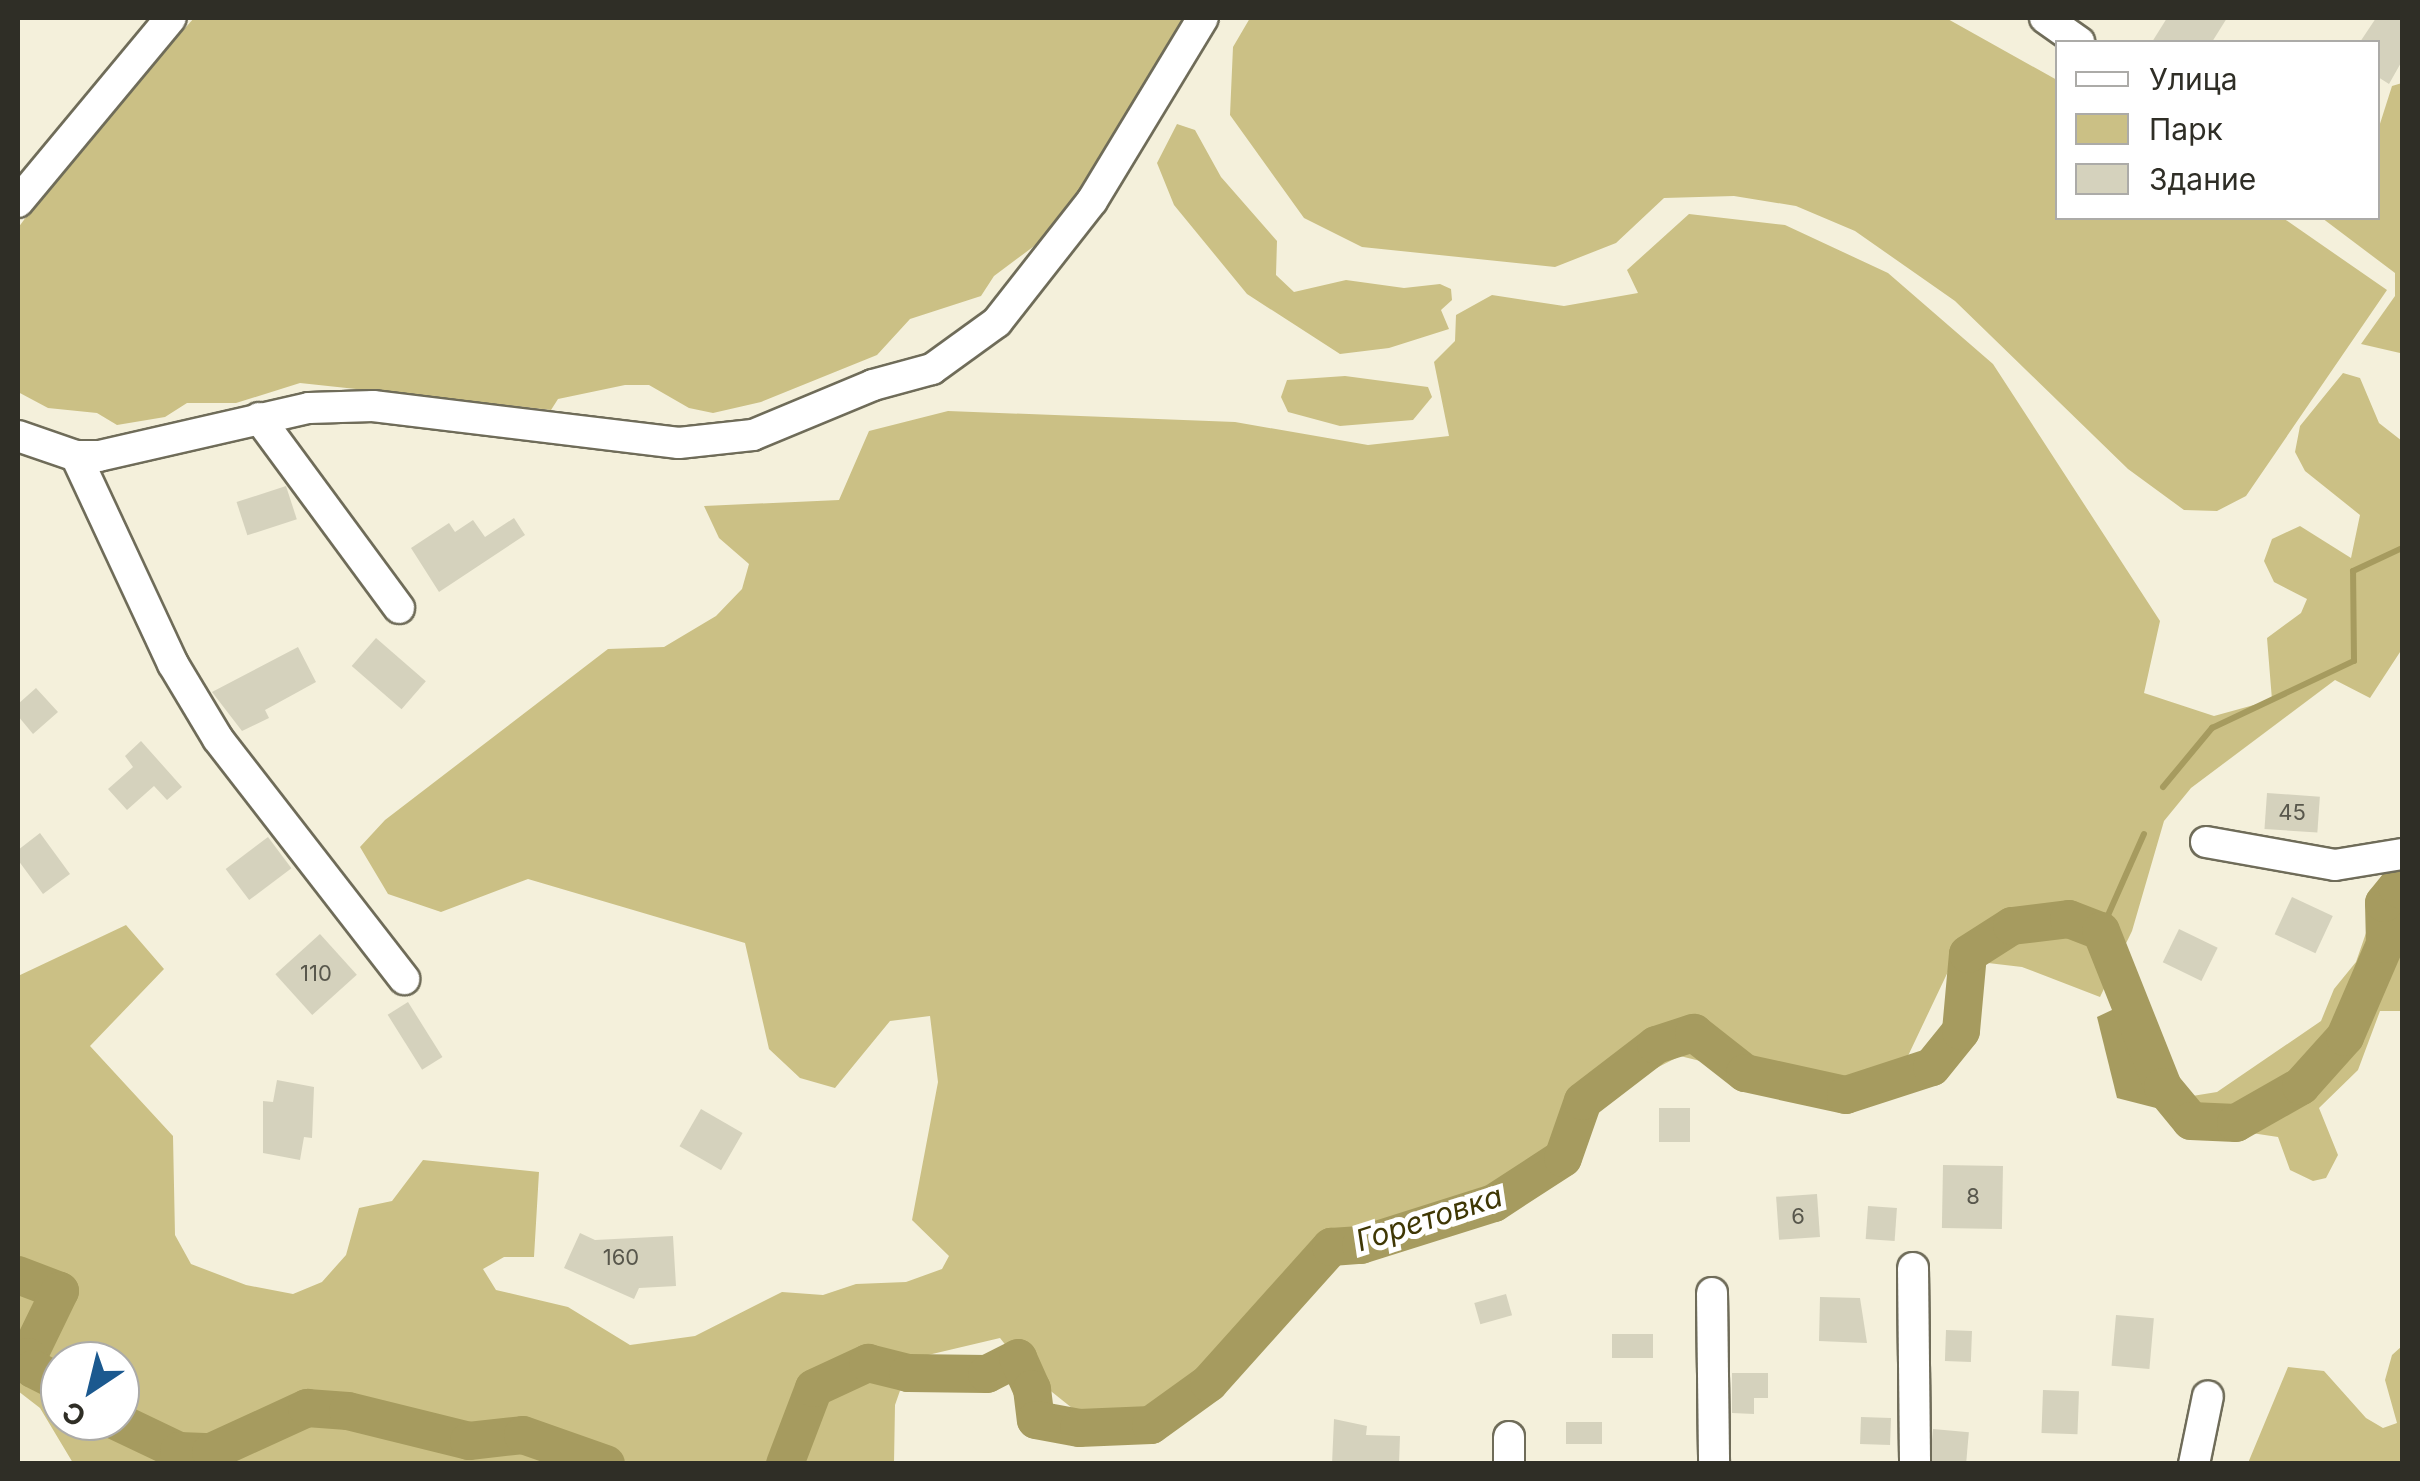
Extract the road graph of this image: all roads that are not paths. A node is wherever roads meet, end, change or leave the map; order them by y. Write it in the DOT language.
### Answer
graph roads {
  1 [pos="170,18"];
  2 [pos="1204,18"];
  3 [pos="2044,18"];
  4 [pos="2076,40"];
  5 [pos="18,202"];
  6 [pos="259,418"];
  7 [pos="18,436"];
  8 [pos="76,456"];
  9 [pos="399,608"];
  10 [pos="2206,842"];
  11 [pos="2402,854"];
  12 [pos="404,979"];
  13 [pos="1913,1268"];
  14 [pos="1712,1293"];
  15 [pos="2208,1396"];
  16 [pos="1714,1464"];
  17 [pos="1915,1464"];
  18 [pos="2194,1464"];
  1 -- 5 [label="street"];
  2 -- 6 [label="street"];
  3 -- 4 [label="street"];
  6 -- 8 [label="street"];
  6 -- 9 [label="street"];
  7 -- 8 [label="street"];
  8 -- 12 [label="street"];
  10 -- 11 [label="street"];
  13 -- 17 [label="street"];
  14 -- 16 [label="street"];
  15 -- 18 [label="street"];
}
